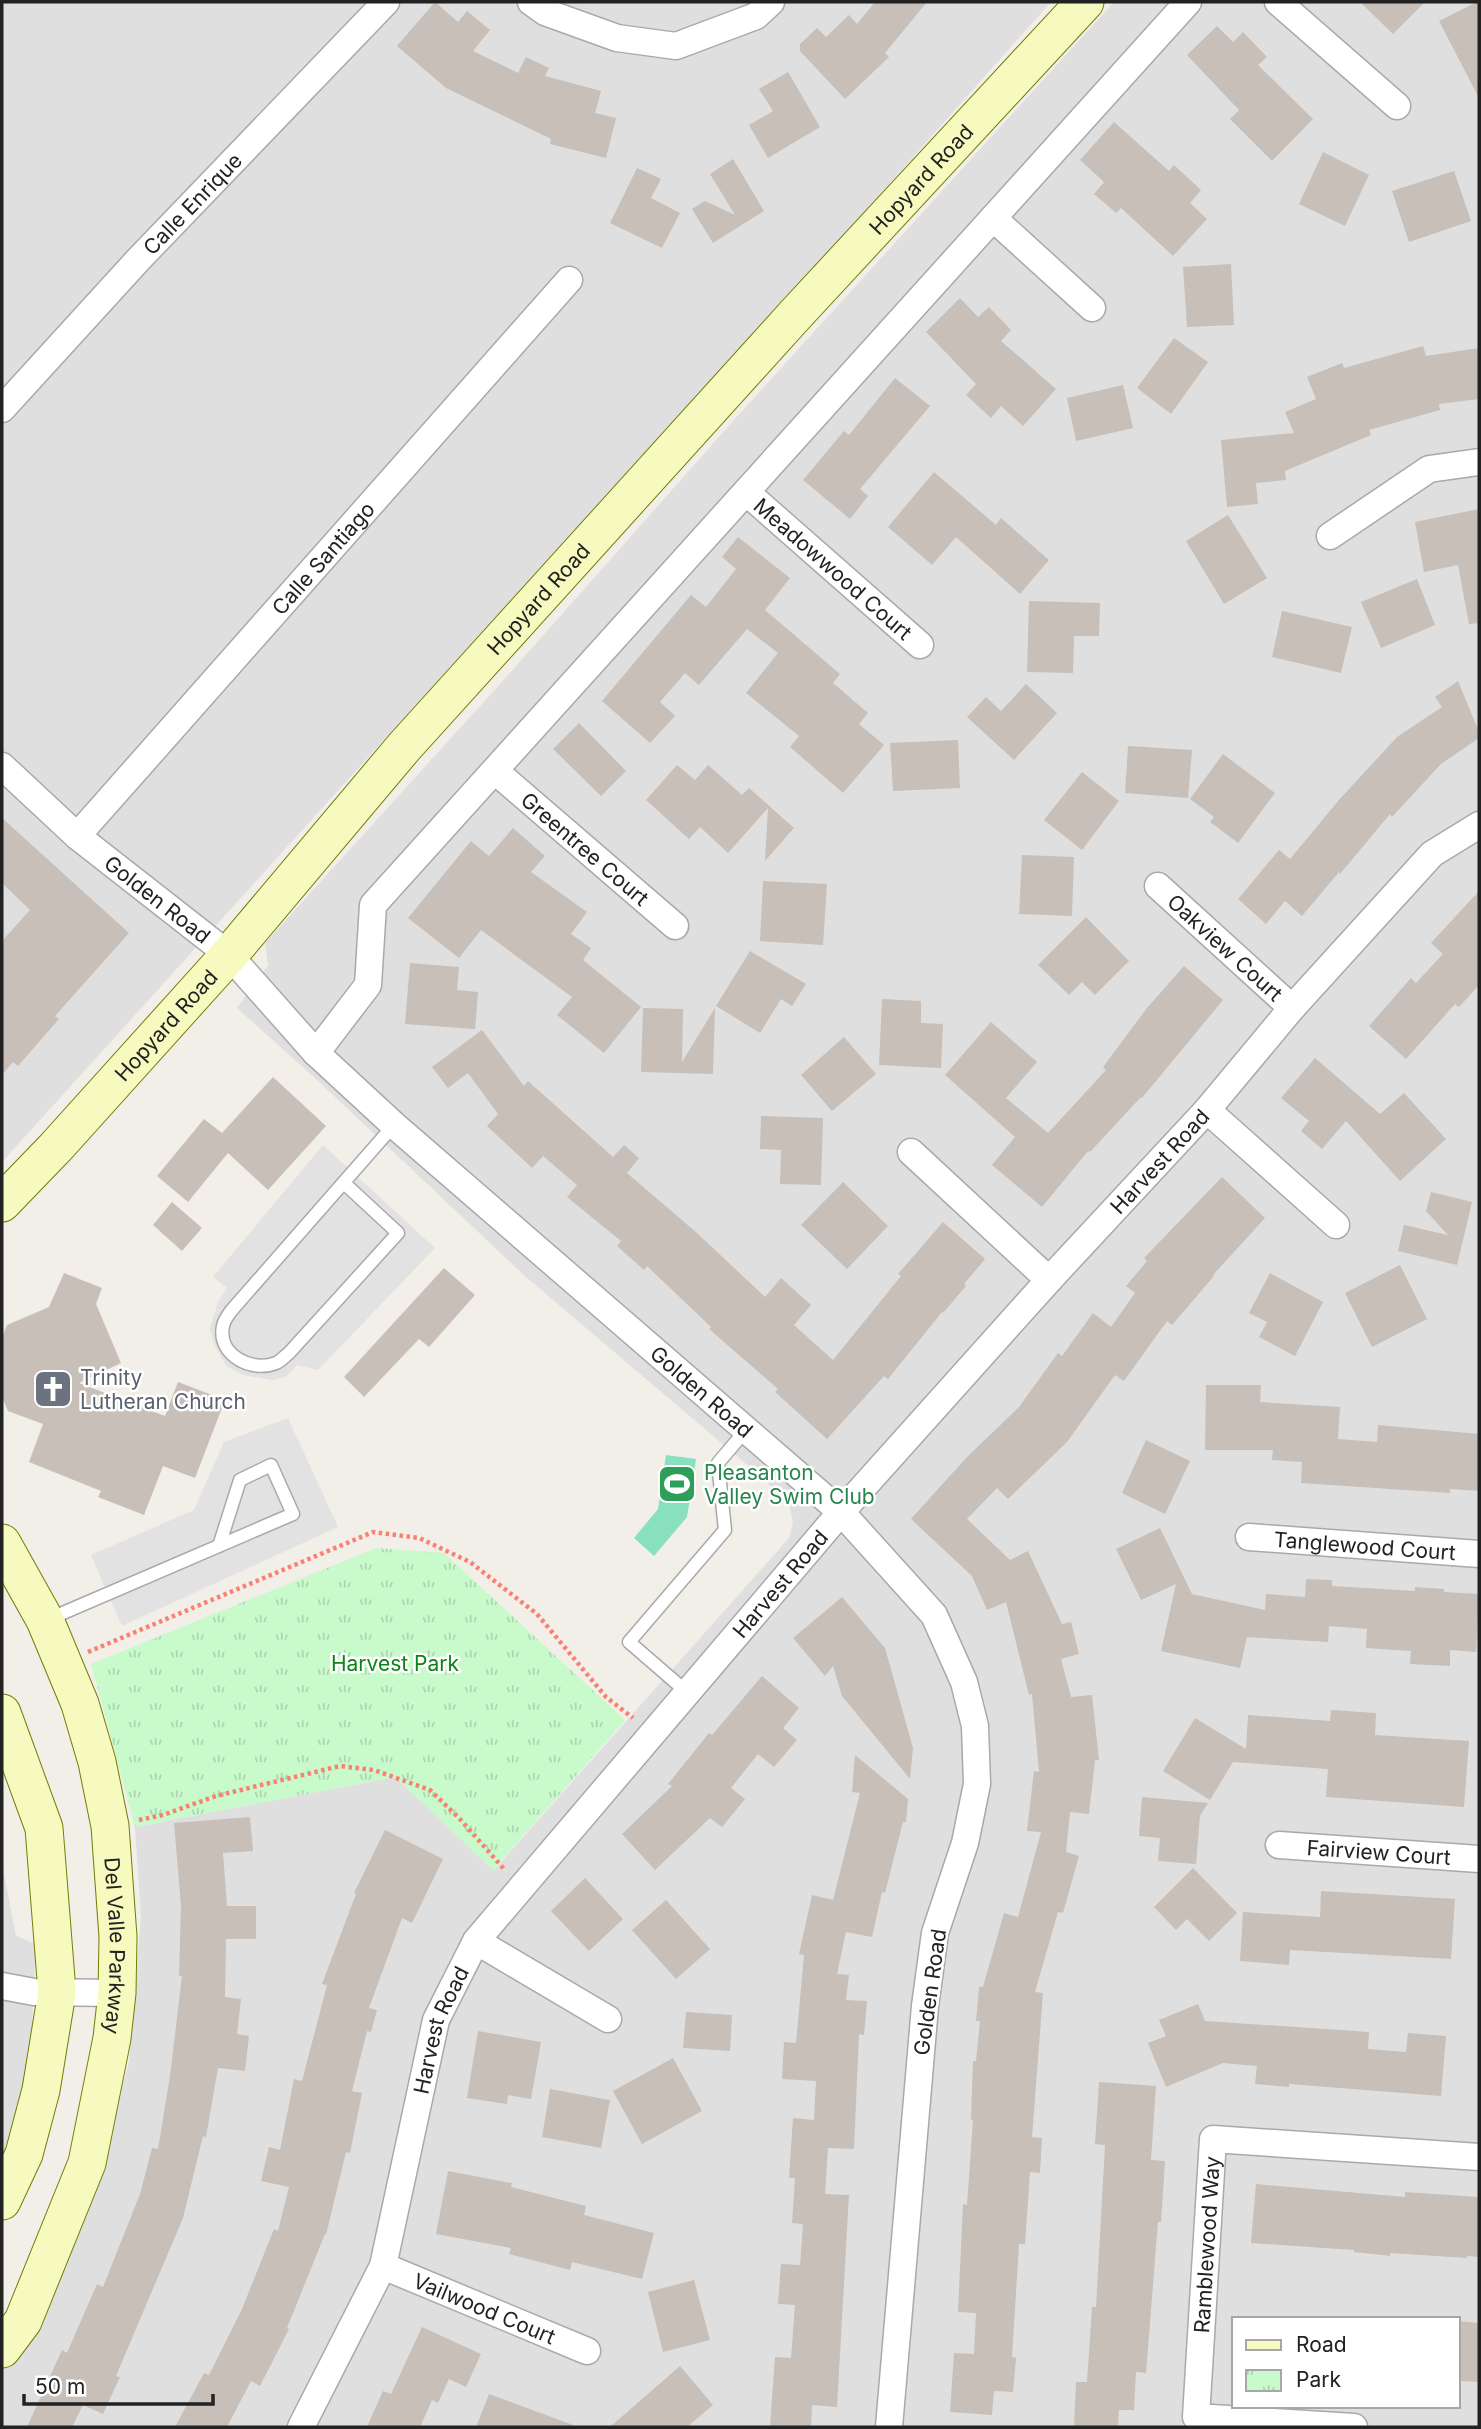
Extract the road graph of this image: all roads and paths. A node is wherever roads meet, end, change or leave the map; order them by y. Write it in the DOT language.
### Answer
graph roads {
  1 [pos="386,2"];
  2 [pos="531,2"];
  3 [pos="771,2"];
  4 [pos="1085,2"];
  5 [pos="1188,2"];
  6 [pos="1278,2"];
  7 [pos="1397,106"];
  8 [pos="993,218"];
  9 [pos="569,280"];
  10 [pos="1092,308"];
  11 [pos="2,409"];
  12 [pos="1479,462"];
  13 [pos="746,492"];
  14 [pos="1330,537"];
  15 [pos="920,645"];
  16 [pos="2,766"];
  17 [pos="495,771"];
  18 [pos="1479,825"];
  19 [pos="77,836"];
  20 [pos="1158,886"];
  21 [pos="675,926"];
  22 [pos="229,955"];
  23 [pos="1292,1009"];
  24 [pos="316,1053"];
  25 [pos="1207,1110"];
  26 [pos="394,1125"];
  27 [pos="911,1152"];
  28 [pos="344,1184"];
  29 [pos="3,1202"];
  30 [pos="1336,1224"];
  31 [pos="1049,1280"];
  32 [pos="746,1430"];
  33 [pos="841,1512"];
  34 [pos="1249,1536"];
  35 [pos="2,1543"];
  36 [pos="219,1546"];
  37 [pos="1479,1554"];
  38 [pos="45,1620"];
  39 [pos="64,1664"];
  40 [pos="688,1692"];
  41 [pos="2,1713"];
  42 [pos="652,1735"];
  43 [pos="110,1826"];
  44 [pos="1279,1845"];
  45 [pos="1479,1859"];
  46 [pos="523,1886"];
  47 [pos="476,1941"];
  48 [pos="2,1986"];
  49 [pos="57,1992"];
  50 [pos="117,1993"];
  51 [pos="608,2019"];
  52 [pos="1479,2157"];
  53 [pos="2,2200"];
  54 [pos="383,2266"];
  55 [pos="2,2349"];
  56 [pos="587,2351"];
  57 [pos="301,2427"];
  58 [pos="889,2427"];
  59 [pos="1354,2427"];
  1 -- 11 [label="street, Calle Enrique"];
  2 -- 3 [label="street"];
  4 -- 22 [label="main road, Hopyard Road"];
  5 -- 8 [label="street"];
  6 -- 7 [label="street"];
  8 -- 10 [label="street"];
  8 -- 13 [label="street"];
  9 -- 19 [label="street, Calle Santiago"];
  12 -- 14 [label="street"];
  13 -- 15 [label="street, Meadowwood Court"];
  13 -- 17 [label="street"];
  16 -- 19 [label="street, Golden Road"];
  17 -- 21 [label="street, Greentree Court"];
  17 -- 24 [label="street"];
  18 -- 23 [label="street, Harvest Road"];
  19 -- 22 [label="street, Golden Road"];
  20 -- 23 [label="street, Oakview Court"];
  22 -- 24 [label="street, Golden Road"];
  22 -- 29 [label="main road, Hopyard Road"];
  23 -- 25 [label="street, Harvest Road"];
  24 -- 26 [label="street, Golden Road"];
  25 -- 30 [label="street"];
  25 -- 31 [label="street, Harvest Road"];
  26 -- 28 [label="lane"];
  26 -- 32 [label="street, Golden Road"];
  27 -- 31 [label="street"];
  28 -- 28 [label="lane"];
  31 -- 33 [label="street, Harvest Road"];
  32 -- 33 [label="street, Golden Road"];
  32 -- 40 [label="lane"];
  33 -- 40 [label="street, Harvest Road"];
  33 -- 58 [label="street, Golden Road"];
  34 -- 37 [label="street, Tanglewood Court"];
  35 -- 38 [label="main road, Del Valle Parkway"];
  36 -- 36 [label="lane"];
  36 -- 38 [label="lane"];
  38 -- 39 [label="main road, Del Valle Parkway"];
  39 -- 42 [label="path"];
  39 -- 43 [label="main road, Del Valle Parkway"];
  40 -- 42 [label="street, Harvest Road"];
  41 -- 49 [label="main road"];
  42 -- 46 [label="street, Harvest Road"];
  43 -- 46 [label="path"];
  43 -- 50 [label="main road, Del Valle Parkway"];
  44 -- 45 [label="street, Fairview Court"];
  46 -- 47 [label="street, Harvest Road"];
  47 -- 51 [label="street"];
  47 -- 54 [label="street, Harvest Road"];
  48 -- 49 [label="street"];
  49 -- 50 [label="street"];
  49 -- 53 [label="main road"];
  50 -- 55 [label="main road, Del Valle Parkway"];
  52 -- 59 [label="street, Ramblewood Way"];
  54 -- 56 [label="street, Vailwood Court"];
  54 -- 57 [label="street, Harvest Road"];
}
